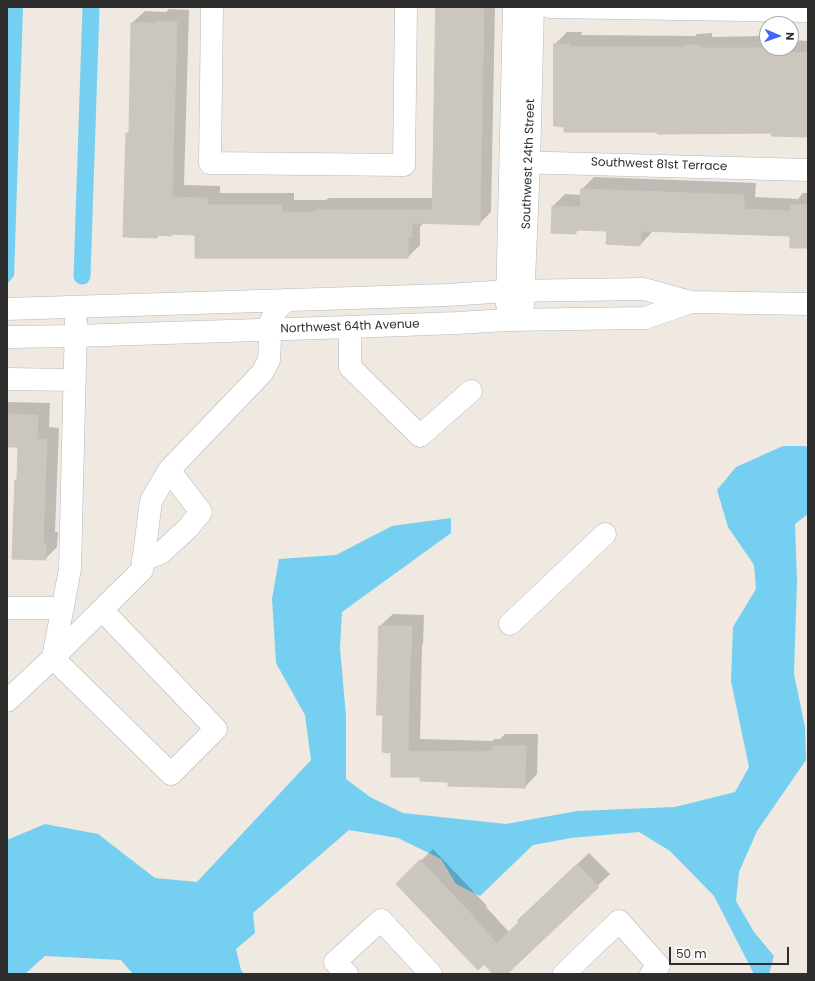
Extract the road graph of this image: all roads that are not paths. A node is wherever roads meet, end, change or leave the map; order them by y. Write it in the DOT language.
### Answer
graph roads {
  1 [pos="212,7"];
  2 [pos="406,7"];
  3 [pos="515,7"];
  4 [pos="533,7"];
  5 [pos="550,7"];
  6 [pos="632,8"];
  7 [pos="736,9"];
  8 [pos="808,12"];
  9 [pos="520,162"];
  10 [pos="808,170"];
  11 [pos="516,291"];
  12 [pos="287,300"];
  13 [pos="691,302"];
  14 [pos="808,304"];
  15 [pos="76,307"];
  16 [pos="7,309"];
  17 [pos="514,320"];
  18 [pos="350,327"];
  19 [pos="271,329"];
  20 [pos="76,336"];
  21 [pos="7,337"];
  22 [pos="7,379"];
  23 [pos="75,380"];
  24 [pos="471,391"];
  25 [pos="169,470"];
  26 [pos="604,534"];
  27 [pos="143,560"];
  28 [pos="7,608"];
  29 [pos="63,608"];
  30 [pos="102,610"];
  31 [pos="510,624"];
  32 [pos="53,658"];
  33 [pos="7,701"];
  34 [pos="347,974"];
  35 [pos="431,974"];
  36 [pos="564,974"];
  37 [pos="651,974"];
  1 -- 2 [label="street"];
  3 -- 9 [label="street, Southwest 24th Street"];
  4 -- 9 [label="street, Southwest 24th Street"];
  5 -- 6 [label="street"];
  6 -- 7 [label="street"];
  7 -- 8 [label="street"];
  9 -- 10 [label="street, Southwest 81st Terrace"];
  9 -- 11 [label="street, Southwest 24th Street"];
  11 -- 12 [label="street, Northwest 64th Avenue"];
  11 -- 13 [label="street, Northwest 64th Avenue"];
  11 -- 17 [label="street, Southwest 24th Street"];
  12 -- 15 [label="street, Northwest 64th Avenue"];
  12 -- 19 [label="street"];
  13 -- 14 [label="street, Northwest 64th Avenue"];
  13 -- 17 [label="street, Northwest 64th Avenue"];
  15 -- 16 [label="street, Northwest 64th Avenue"];
  15 -- 20 [label="street"];
  17 -- 18 [label="street, Northwest 64th Avenue"];
  18 -- 19 [label="street, Northwest 64th Avenue"];
  18 -- 24 [label="street"];
  19 -- 20 [label="street, Northwest 64th Avenue"];
  19 -- 25 [label="street"];
  20 -- 21 [label="street, Northwest 64th Avenue"];
  20 -- 23 [label="street"];
  22 -- 23 [label="street"];
  23 -- 29 [label="street"];
  25 -- 27 [label="street"];
  25 -- 27 [label="street"];
  26 -- 31 [label="street"];
  27 -- 30 [label="street"];
  28 -- 29 [label="street"];
  29 -- 32 [label="street"];
  30 -- 32 [label="street"];
  30 -- 32 [label="street"];
  32 -- 33 [label="street"];
  34 -- 35 [label="street"];
  36 -- 37 [label="street"];
}
